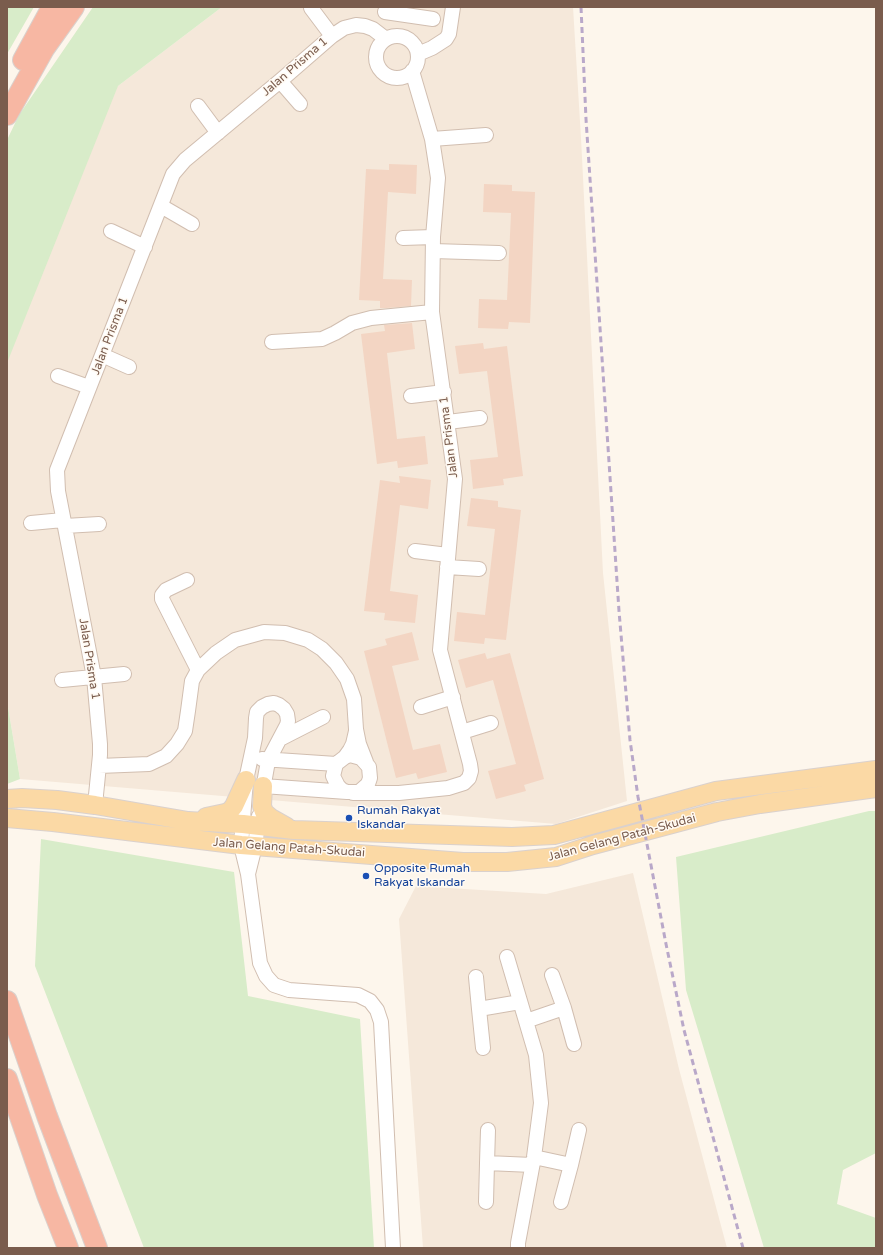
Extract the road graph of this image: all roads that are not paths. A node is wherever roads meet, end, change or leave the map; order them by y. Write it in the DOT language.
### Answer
graph roads {
  1 [pos="52,7"];
  2 [pos="74,7"];
  3 [pos="453,7"];
  4 [pos="311,8"];
  5 [pos="387,10"];
  6 [pos="433,19"];
  7 [pos="373,29"];
  8 [pos="332,36"];
  9 [pos="386,39"];
  10 [pos="418,54"];
  11 [pos="412,71"];
  12 [pos="280,81"];
  13 [pos="7,91"];
  14 [pos="300,104"];
  15 [pos="198,106"];
  16 [pos="7,115"];
  17 [pos="218,133"];
  18 [pos="486,135"];
  19 [pos="432,139"];
  20 [pos="160,206"];
  21 [pos="192,224"];
  22 [pos="111,230"];
  23 [pos="404,238"];
  24 [pos="433,244"];
  25 [pos="145,247"];
  26 [pos="499,253"];
  27 [pos="432,312"];
  28 [pos="272,342"];
  29 [pos="102,355"];
  30 [pos="129,366"];
  31 [pos="58,376"];
  32 [pos="89,388"];
  33 [pos="444,392"];
  34 [pos="411,396"];
  35 [pos="480,418"];
  36 [pos="448,422"];
  37 [pos="31,522"];
  38 [pos="64,523"];
  39 [pos="99,524"];
  40 [pos="415,551"];
  41 [pos="448,561"];
  42 [pos="479,569"];
  43 [pos="186,580"];
  44 [pos="198,670"];
  45 [pos="124,674"];
  46 [pos="94,677"];
  47 [pos="62,680"];
  48 [pos="453,697"];
  49 [pos="421,707"];
  50 [pos="323,717"];
  51 [pos="491,723"];
  52 [pos="356,729"];
  53 [pos="462,732"];
  54 [pos="280,739"];
  55 [pos="251,758"];
  56 [pos="268,761"];
  57 [pos="340,761"];
  58 [pos="99,766"];
  59 [pos="368,767"];
  60 [pos="876,770"];
  61 [pos="246,780"];
  62 [pos="263,786"];
  63 [pos="876,788"];
  64 [pos="350,792"];
  65 [pos="400,793"];
  66 [pos="7,799"];
  67 [pos="94,805"];
  68 [pos="7,818"];
  69 [pos="188,821"];
  70 [pos="250,825"];
  71 [pos="294,830"];
  72 [pos="248,846"];
  73 [pos="507,957"];
  74 [pos="552,975"];
  75 [pos="476,977"];
  76 [pos="7,1001"];
  77 [pos="520,1002"];
  78 [pos="564,1008"];
  79 [pos="479,1009"];
  80 [pos="526,1021"];
  81 [pos="574,1044"];
  82 [pos="483,1048"];
  83 [pos="7,1079"];
  84 [pos="488,1130"];
  85 [pos="579,1130"];
  86 [pos="533,1161"];
  87 [pos="486,1163"];
  88 [pos="571,1165"];
  89 [pos="486,1202"];
  90 [pos="561,1202"];
  91 [pos="68,1248"];
  92 [pos="97,1248"];
  93 [pos="393,1248"];
  94 [pos="518,1248"];
  1 -- 13 [label="highway"];
  2 -- 16 [label="highway"];
  3 -- 10 [label="street"];
  4 -- 8 [label="street"];
  5 -- 6 [label="street"];
  5 -- 7 [label="street"];
  7 -- 8 [label="street, Jalan Prisma 1"];
  7 -- 9 [label="street, Jalan Prisma 1"];
  8 -- 12 [label="street, Jalan Prisma 1"];
  9 -- 10 [label="street"];
  9 -- 11 [label="street"];
  10 -- 11 [label="street"];
  11 -- 19 [label="street, Jalan Prisma 1"];
  12 -- 14 [label="street"];
  12 -- 17 [label="street, Jalan Prisma 1"];
  15 -- 17 [label="street"];
  17 -- 20 [label="street, Jalan Prisma 1"];
  18 -- 19 [label="street"];
  19 -- 24 [label="street, Jalan Prisma 1"];
  20 -- 21 [label="street"];
  20 -- 25 [label="street, Jalan Prisma 1"];
  22 -- 25 [label="street"];
  23 -- 24 [label="street"];
  24 -- 26 [label="street"];
  24 -- 27 [label="street, Jalan Prisma 1"];
  25 -- 29 [label="street, Jalan Prisma 1"];
  27 -- 28 [label="street"];
  27 -- 33 [label="street, Jalan Prisma 1"];
  29 -- 30 [label="street"];
  29 -- 32 [label="street, Jalan Prisma 1"];
  31 -- 32 [label="street"];
  32 -- 38 [label="street, Jalan Prisma 1"];
  33 -- 34 [label="street"];
  33 -- 36 [label="street, Jalan Prisma 1"];
  35 -- 36 [label="street"];
  36 -- 41 [label="street, Jalan Prisma 1"];
  37 -- 38 [label="street"];
  38 -- 39 [label="street"];
  38 -- 46 [label="street, Jalan Prisma 1"];
  40 -- 41 [label="street"];
  41 -- 42 [label="street"];
  41 -- 48 [label="street, Jalan Prisma 1"];
  43 -- 44 [label="street"];
  44 -- 52 [label="street"];
  44 -- 58 [label="street"];
  45 -- 46 [label="street"];
  46 -- 47 [label="street"];
  46 -- 58 [label="street, Jalan Prisma 1"];
  48 -- 49 [label="street"];
  48 -- 53 [label="street, Jalan Prisma 1"];
  50 -- 54 [label="street"];
  51 -- 53 [label="street"];
  52 -- 57 [label="street"];
  52 -- 59 [label="street"];
  53 -- 65 [label="street, Jalan Prisma 1"];
  54 -- 55 [label="street"];
  54 -- 56 [label="street"];
  55 -- 56 [label="street"];
  55 -- 61 [label="street"];
  56 -- 57 [label="street"];
  56 -- 62 [label="street"];
  57 -- 59 [label="street"];
  57 -- 64 [label="street"];
  58 -- 67 [label="street, Jalan Prisma 1"];
  59 -- 64 [label="street"];
  59 -- 65 [label="street"];
  60 -- 71 [label="main road, Jalan Gelang Patah-Skudai"];
  61 -- 69 [label="main road"];
  61 -- 70 [label="street"];
  62 -- 64 [label="street, Jalan Prisma 1"];
  62 -- 70 [label="street"];
  62 -- 71 [label="main road"];
  63 -- 72 [label="main road, Jalan Gelang Patah-Skudai"];
  64 -- 65 [label="street, Jalan Prisma 1"];
  66 -- 67 [label="main road, Jalan Gelang Patah-Skudai"];
  67 -- 69 [label="main road, Jalan Gelang Patah-Skudai"];
  68 -- 72 [label="main road, Jalan Gelang Patah-Skudai"];
  69 -- 70 [label="main road, Jalan Gelang Patah-Skudai"];
  70 -- 71 [label="main road, Jalan Gelang Patah-Skudai"];
  70 -- 72 [label="street"];
  72 -- 93 [label="street"];
  73 -- 77 [label="street"];
  74 -- 78 [label="street"];
  75 -- 79 [label="street"];
  76 -- 92 [label="highway"];
  77 -- 79 [label="street"];
  77 -- 80 [label="street"];
  78 -- 80 [label="street"];
  78 -- 81 [label="street"];
  79 -- 82 [label="street"];
  80 -- 86 [label="street"];
  83 -- 91 [label="highway"];
  84 -- 87 [label="street"];
  85 -- 88 [label="street"];
  86 -- 87 [label="street"];
  86 -- 88 [label="street"];
  86 -- 94 [label="street"];
  87 -- 89 [label="street"];
  88 -- 90 [label="street"];
}
